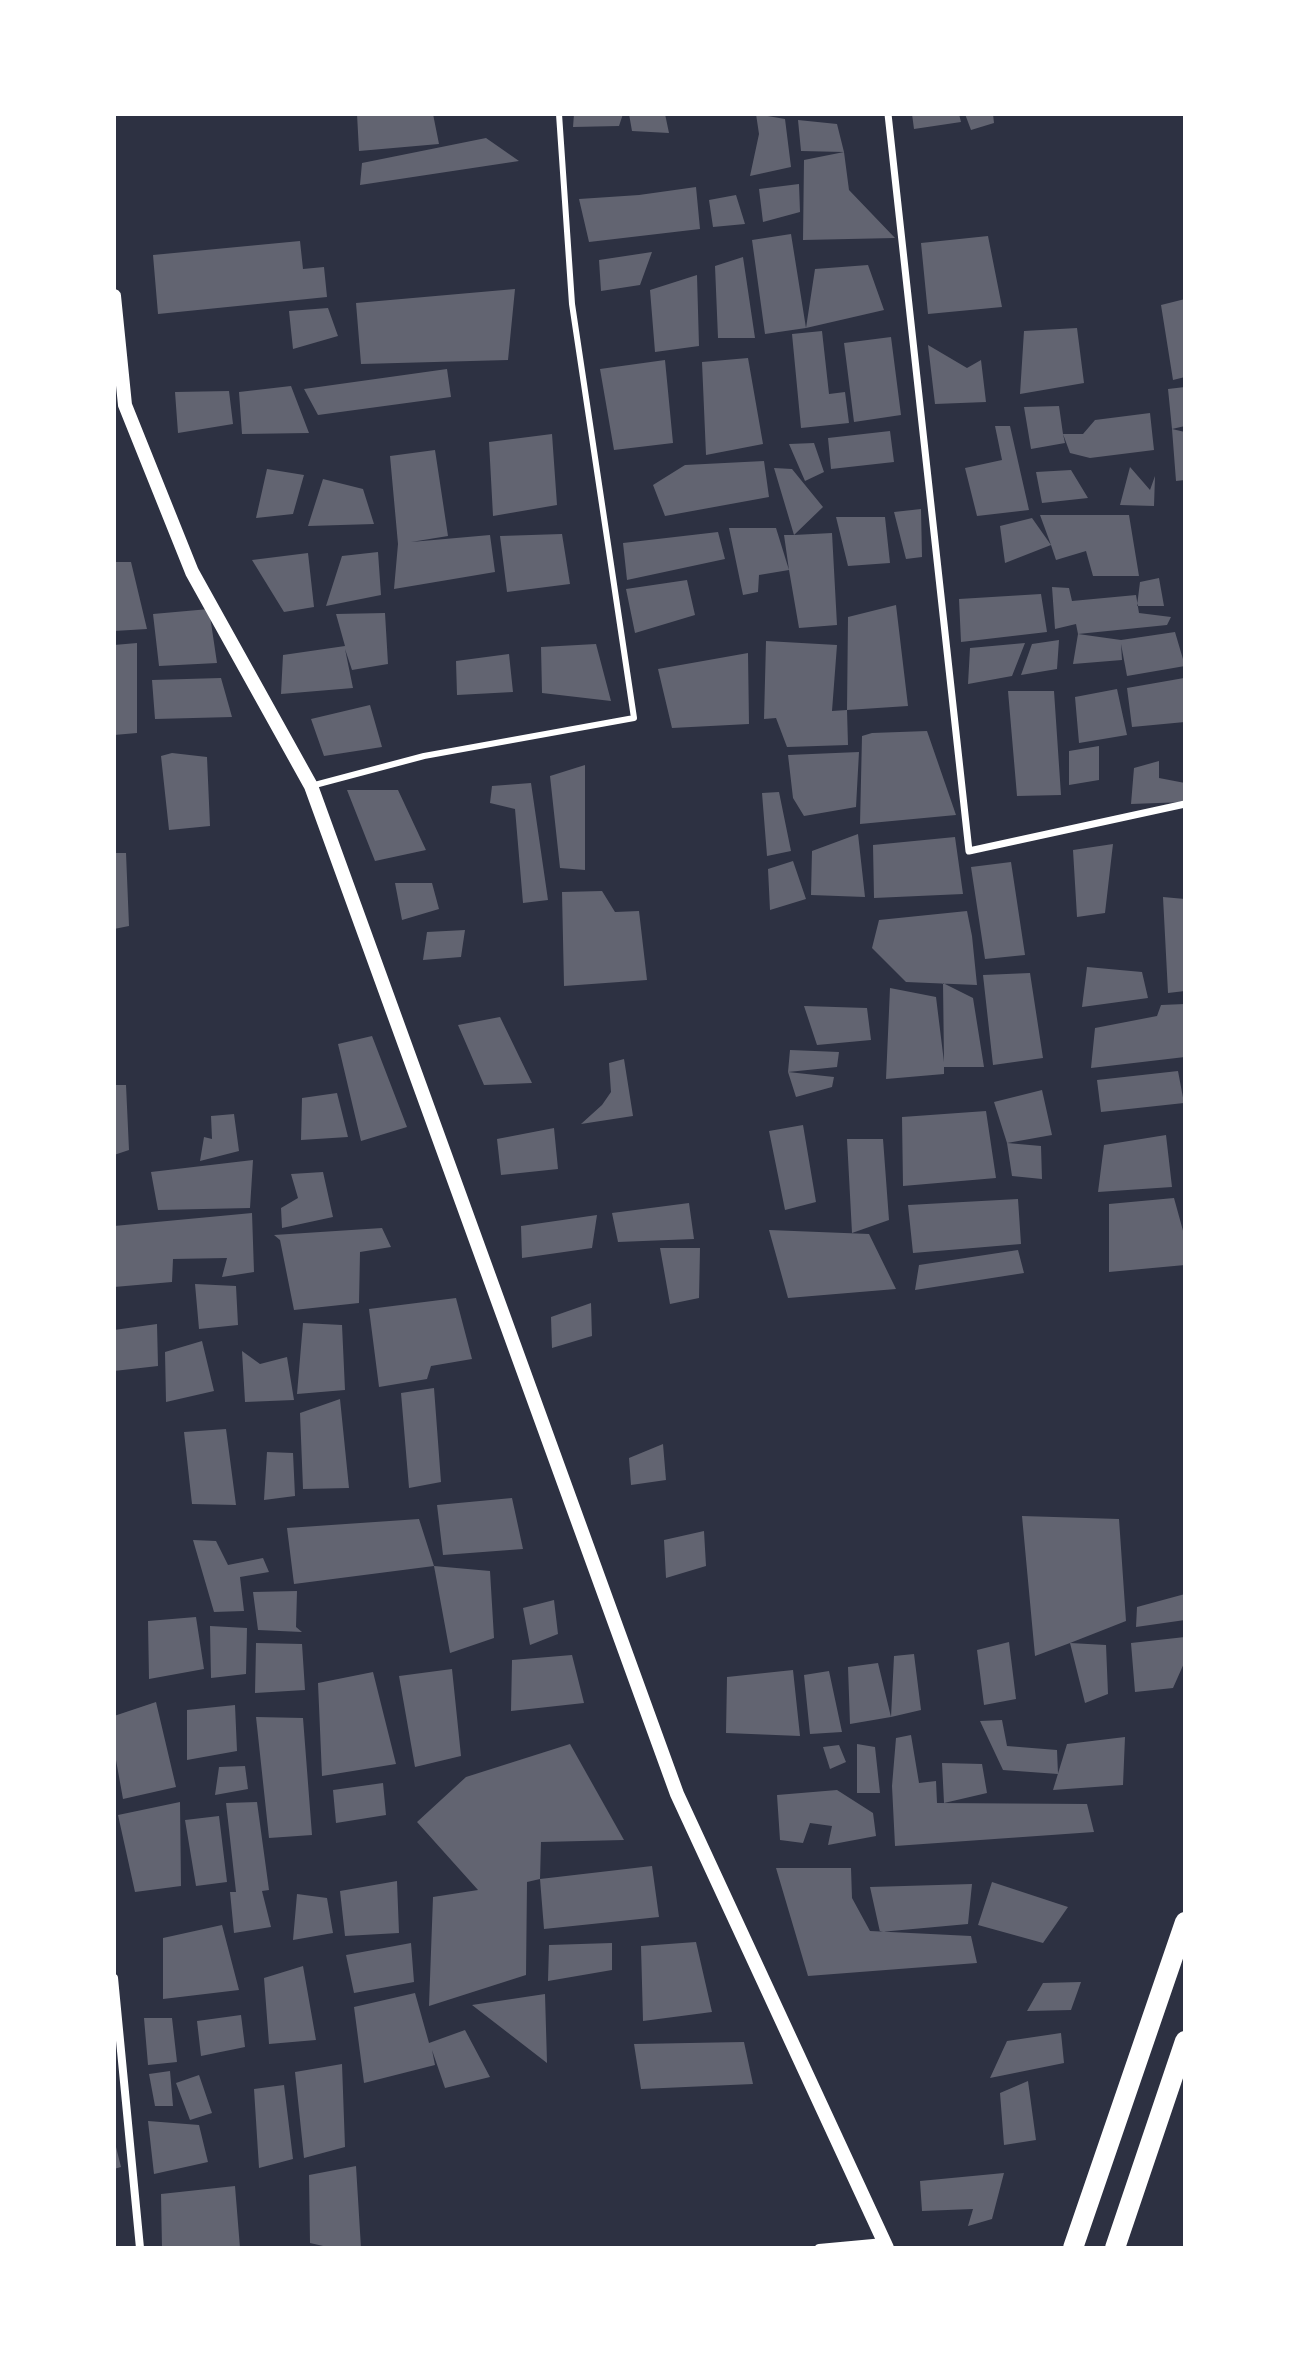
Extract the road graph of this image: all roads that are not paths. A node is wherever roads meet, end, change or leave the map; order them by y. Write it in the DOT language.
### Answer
graph roads {
  1 [pos="559,114"];
  2 [pos="888,114"];
  3 [pos="114,296"];
  4 [pos="311,786"];
  5 [pos="1185,804"];
  6 [pos="1185,1922"];
  7 [pos="114,1978"];
  8 [pos="1185,2041"];
  9 [pos="885,2245"];
  10 [pos="140,2248"];
  11 [pos="819,2248"];
  12 [pos="1073,2248"];
  13 [pos="1115,2248"];
  1 -- 4 [label="lane"];
  2 -- 5 [label="street"];
  3 -- 4 [label="street"];
  4 -- 9 [label="street"];
  6 -- 12 [label="main road"];
  7 -- 10 [label="street"];
  8 -- 13 [label="main road"];
  9 -- 11 [label="street"];
}
